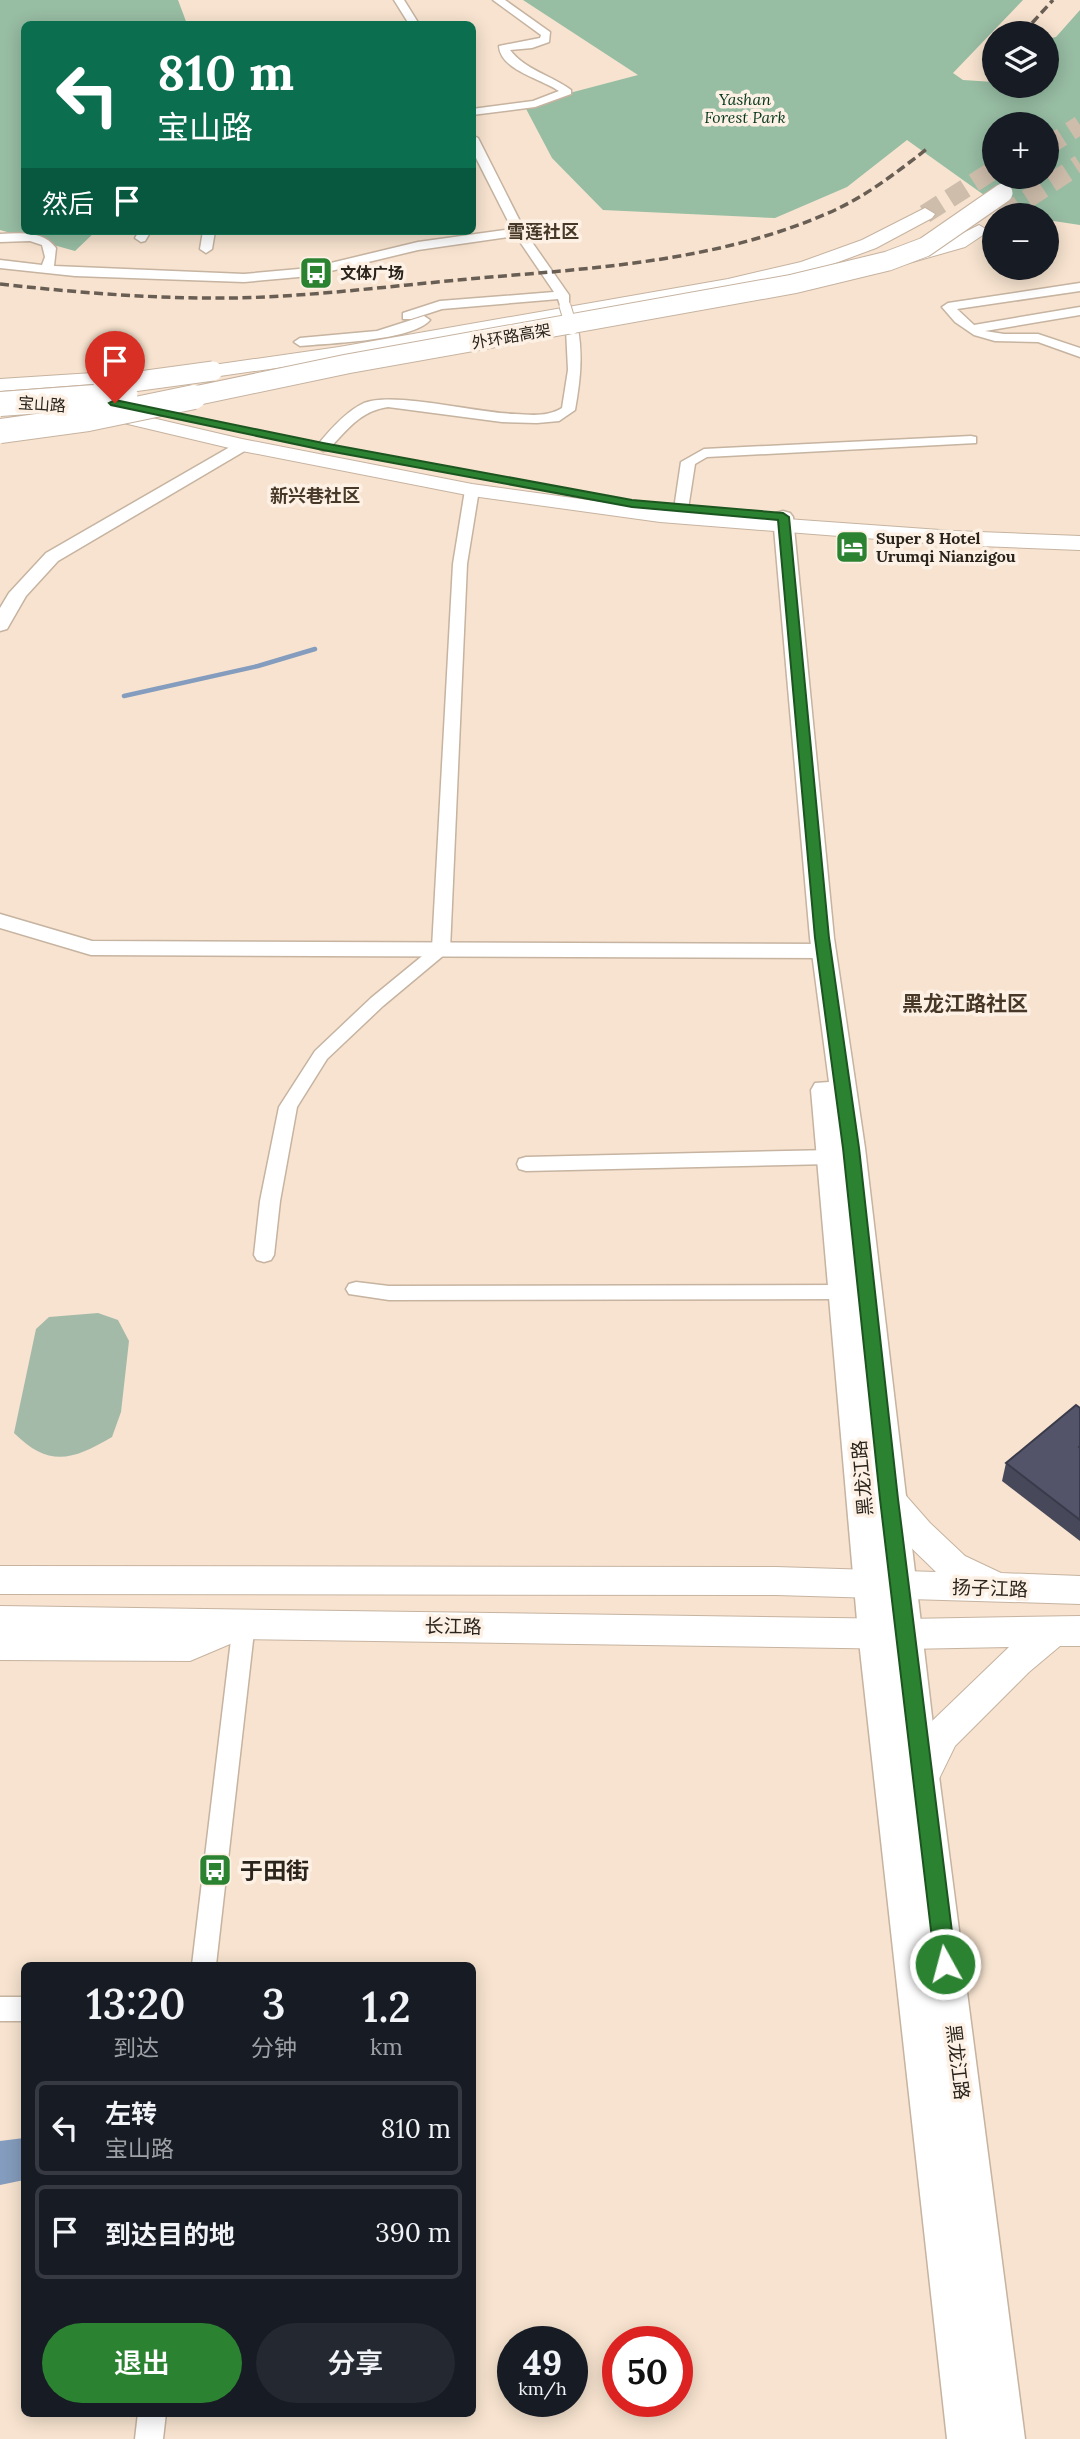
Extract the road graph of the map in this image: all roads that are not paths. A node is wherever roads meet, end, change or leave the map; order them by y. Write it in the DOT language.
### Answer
graph roads {
  1 [pos="403,0"];
  2 [pos="498,0"];
  3 [pos="413,21"];
  4 [pos="476,111"];
  5 [pos="476,146"];
  6 [pos="982,188"];
  7 [pos="1003,193"];
  8 [pos="925,214"];
  9 [pos="979,231"];
  10 [pos="519,232"];
  11 [pos="208,235"];
  12 [pos="0,238"];
  13 [pos="206,249"];
  14 [pos="0,264"];
  15 [pos="47,269"];
  16 [pos="829,275"];
  17 [pos="1080,287"];
  18 [pos="564,301"];
  19 [pos="440,305"];
  20 [pos="1080,311"];
  21 [pos="407,316"];
  22 [pos="970,330"];
  23 [pos="300,342"];
  24 [pos="1080,353"];
  25 [pos="238,367"];
  26 [pos="216,377"];
  27 [pos="0,385"];
  28 [pos="0,393"];
  29 [pos="0,403"];
  30 [pos="0,411"];
  31 [pos="0,425"];
  32 [pos="0,431"];
  33 [pos="971,440"];
  34 [pos="242,445"];
  35 [pos="323,447"];
  36 [pos="472,490"];
  37 [pos="681,509"];
  38 [pos="778,530"];
  39 [pos="1080,531"];
  40 [pos="1080,542"];
  41 [pos="0,625"];
  42 [pos="0,920"];
  43 [pos="442,950"];
  44 [pos="816,950"];
  45 [pos="832,1157"];
  46 [pos="526,1164"];
  47 [pos="264,1255"];
  48 [pos="356,1289"];
  49 [pos="845,1292"];
  50 [pos="889,1499"];
  51 [pos="0,1580"];
  52 [pos="886,1584"];
  53 [pos="1000,1589"];
  54 [pos="1080,1590"];
  55 [pos="0,1621"];
  56 [pos="244,1623"];
  57 [pos="1066,1631"];
  58 [pos="890,1633"];
  59 [pos="0,1645"];
  60 [pos="922,1776"];
  61 [pos="204,1962"];
  62 [pos="0,2008"];
  63 [pos="21,2009"];
  64 [pos="152,2417"];
  65 [pos="149,2439"];
  66 [pos="968,2439"];
  67 [pos="1004,2439"];
  1 -- 3 [label="street"];
  2 -- 4 [label="street"];
  5 -- 10 [label="street"];
  6 -- 31 [label="highway, 外环路高架, bridge"];
  7 -- 16 [label="highway, 外环路高架, bridge"];
  8 -- 25 [label="highway"];
  9 -- 16 [label="highway"];
  10 -- 15 [label="street"];
  10 -- 18 [label="street"];
  11 -- 13 [label="street"];
  12 -- 15 [label="street"];
  14 -- 15 [label="street"];
  16 -- 26 [label="highway"];
  16 -- 32 [label="highway, 外环路高架, bridge"];
  17 -- 22 [label="street"];
  18 -- 19 [label="street"];
  18 -- 35 [label="street, bridge"];
  19 -- 21 [label="street"];
  19 -- 23 [label="street"];
  20 -- 22 [label="street"];
  22 -- 24 [label="street"];
  25 -- 26 [label="highway"];
  25 -- 27 [label="highway, bridge"];
  26 -- 28 [label="highway, bridge"];
  26 -- 29 [label="highway, bridge"];
  26 -- 30 [label="highway"];
  28 -- 35 [label="main road, 宝山路"];
  29 -- 34 [label="main road, 宝山路"];
  33 -- 37 [label="street"];
  34 -- 36 [label="main road, 宝山路"];
  34 -- 41 [label="street"];
  35 -- 37 [label="main road, 宝山路"];
  36 -- 38 [label="main road, 宝山路"];
  36 -- 43 [label="street"];
  37 -- 38 [label="main road, 宝山路"];
  38 -- 39 [label="main road, 宝山路"];
  38 -- 40 [label="main road"];
  38 -- 44 [label="main road, 黑龙江路"];
  42 -- 43 [label="street"];
  43 -- 44 [label="street"];
  43 -- 47 [label="street"];
  44 -- 45 [label="main road, 黑龙江路"];
  44 -- 50 [label="main road, 黑龙江路"];
  45 -- 46 [label="street"];
  45 -- 49 [label="main road, 黑龙江路"];
  48 -- 49 [label="street"];
  49 -- 52 [label="main road, 黑龙江路"];
  50 -- 52 [label="main road, 黑龙江路"];
  50 -- 53 [label="main road"];
  51 -- 52 [label="main road"];
  52 -- 53 [label="main road, 扬子江路"];
  52 -- 58 [label="main road, 黑龙江路"];
  53 -- 54 [label="main road, 扬子江路"];
  55 -- 56 [label="main road, 长江路"];
  56 -- 58 [label="main road, 长江路"];
  56 -- 59 [label="main road"];
  56 -- 61 [label="street"];
  57 -- 58 [label="main road"];
  57 -- 60 [label="main road"];
  58 -- 60 [label="main road, 黑龙江路"];
  58 -- 66 [label="main road, 黑龙江路"];
  60 -- 67 [label="main road, 黑龙江路"];
  62 -- 63 [label="street"];
  64 -- 65 [label="street"];
}
